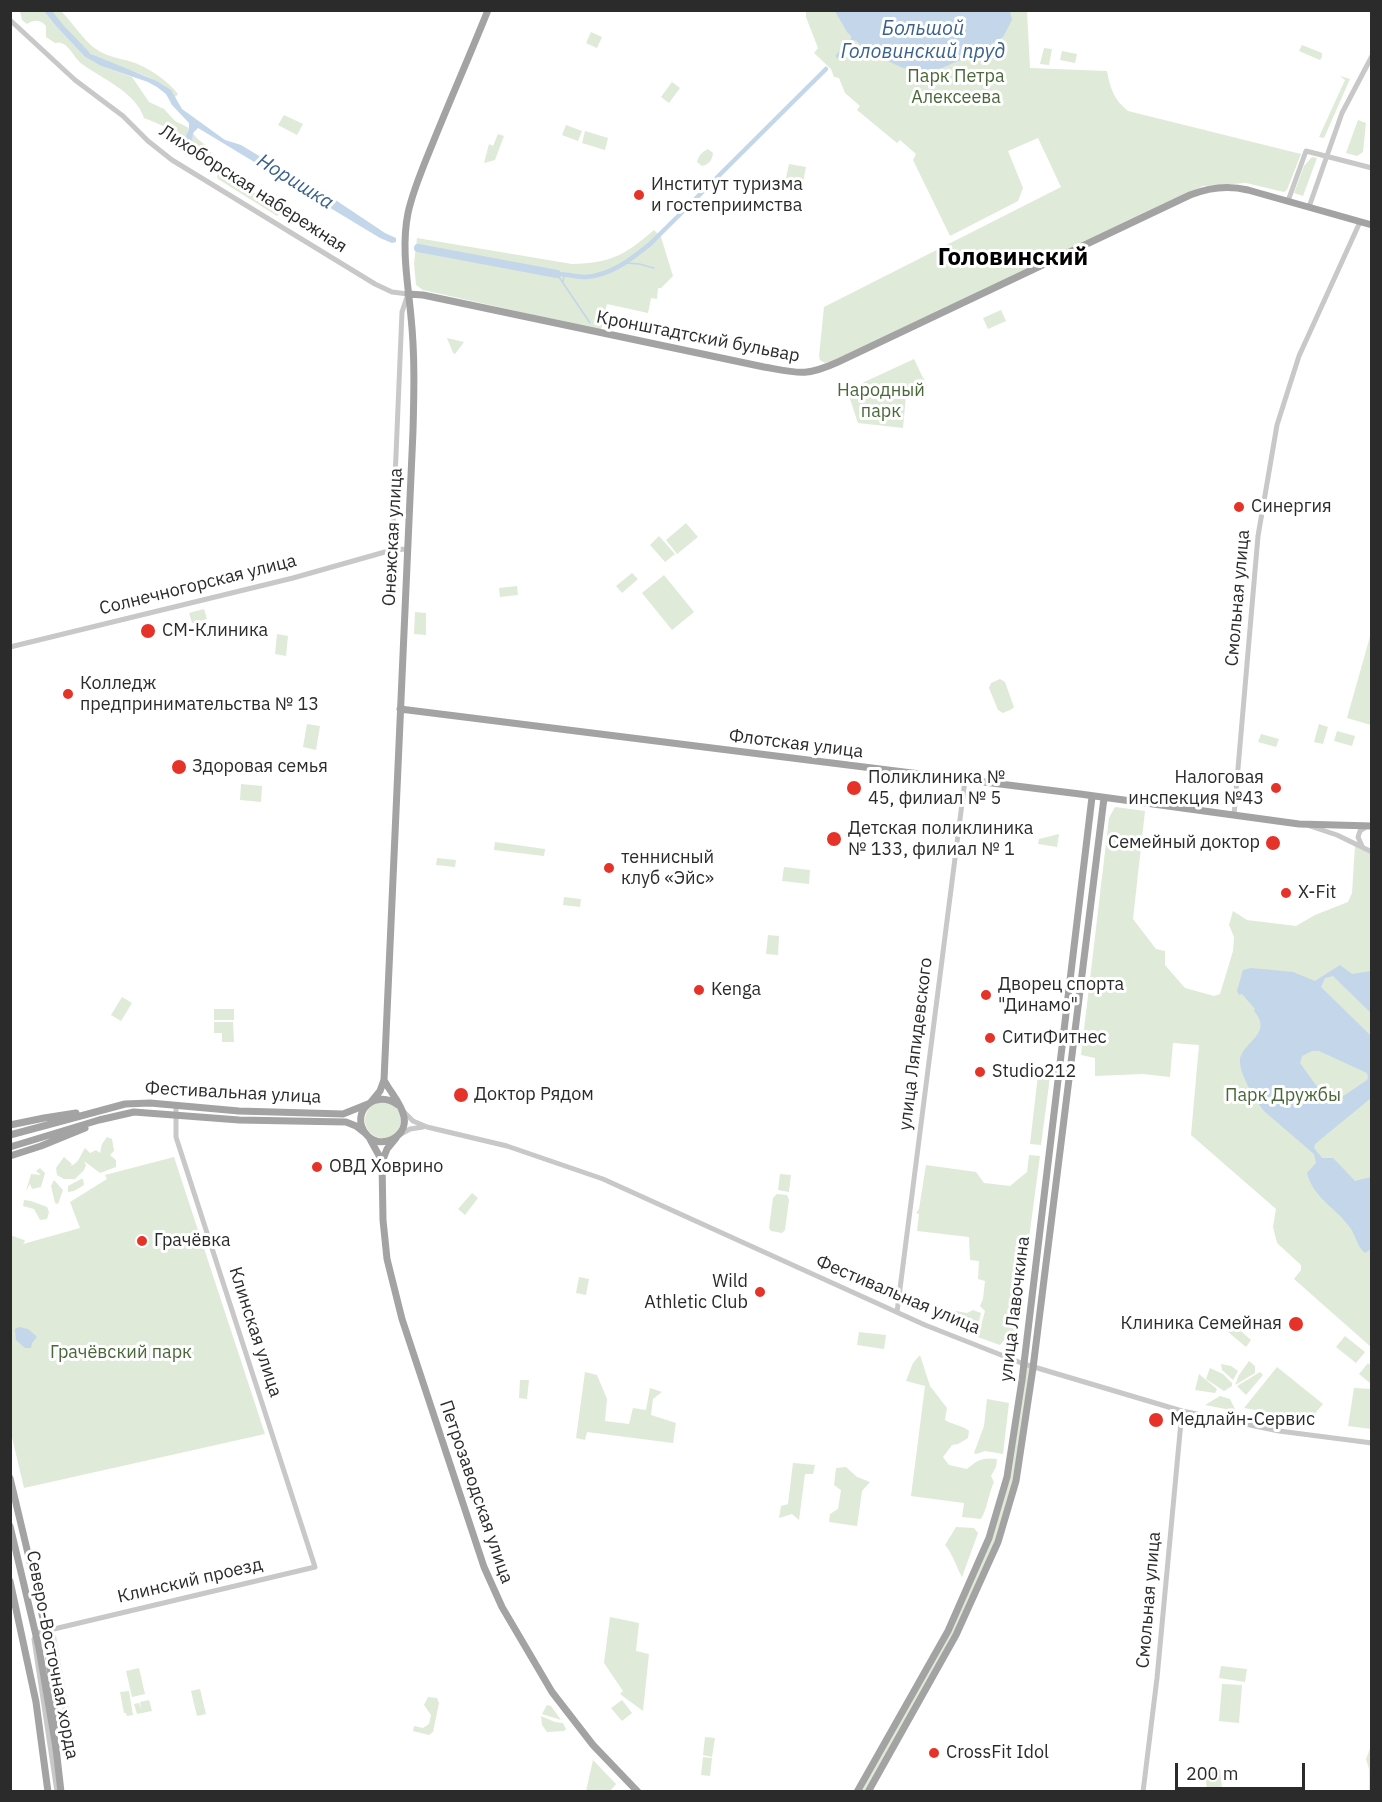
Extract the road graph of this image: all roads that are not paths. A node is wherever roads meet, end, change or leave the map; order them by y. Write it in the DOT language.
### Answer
graph roads {
  1 [pos="488,10"];
  2 [pos="10,20"];
  3 [pos="1371,56"];
  4 [pos="1327,155"];
  5 [pos="1371,168"];
  6 [pos="1287,201"];
  7 [pos="1309,207"];
  8 [pos="1360,222"];
  9 [pos="1371,225"];
  10 [pos="392,292"];
  11 [pos="408,294"];
  12 [pos="402,312"];
  13 [pos="407,549"];
  14 [pos="392,550"];
  15 [pos="10,646"];
  16 [pos="400,709"];
  17 [pos="965,780"];
  18 [pos="1092,797"];
  19 [pos="1104,798"];
  20 [pos="1234,815"];
  21 [pos="1299,824"];
  22 [pos="1370,826"];
  23 [pos="1363,847"];
  24 [pos="1371,852"];
  25 [pos="384,1080"];
  26 [pos="370,1103"];
  27 [pos="176,1106"];
  28 [pos="400,1107"];
  29 [pos="96,1110"];
  30 [pos="176,1115"];
  31 [pos="10,1125"];
  32 [pos="427,1127"];
  33 [pos="10,1135"];
  34 [pos="367,1135"];
  35 [pos="398,1136"];
  36 [pos="50,1139"];
  37 [pos="10,1147"];
  38 [pos="10,1156"];
  39 [pos="382,1162"];
  40 [pos="897,1312"];
  41 [pos="1024,1364"];
  42 [pos="1033,1368"];
  43 [pos="1182,1411"];
  44 [pos="1371,1443"];
  45 [pos="10,1478"];
  46 [pos="10,1526"];
  47 [pos="315,1567"];
  48 [pos="10,1581"];
  49 [pos="948,1630"];
  50 [pos="956,1635"];
  51 [pos="943,1642"];
  52 [pos="951,1646"];
  53 [pos="56,1748"];
  54 [pos="48,1791"];
  55 [pos="59,1791"];
  56 [pos="638,1791"];
  57 [pos="856,1791"];
  58 [pos="868,1791"];
  59 [pos="1143,1791"];
  1 -- 11 [label="main road, Онежская улица"];
  2 -- 10 [label="street, Лихоборская набережная"];
  3 -- 4 [label="street"];
  4 -- 5 [label="street"];
  4 -- 6 [label="street"];
  4 -- 7 [label="street"];
  6 -- 7 [label="main road, Кронштадтский бульвар"];
  6 -- 11 [label="main road, Кронштадтский бульвар"];
  7 -- 8 [label="main road, Кронштадтский бульвар"];
  8 -- 9 [label="main road, Кронштадтский бульвар"];
  8 -- 20 [label="street, Смольная улица"];
  10 -- 11 [label="street, Лихоборская набережная"];
  10 -- 12 [label="street"];
  11 -- 12 [label="street"];
  11 -- 13 [label="main road, Онежская улица"];
  12 -- 14 [label="street"];
  13 -- 14 [label="street, Солнечногорская улица"];
  13 -- 16 [label="main road, Онежская улица"];
  14 -- 15 [label="street, Солнечногорская улица"];
  16 -- 17 [label="main road, Флотская улица"];
  16 -- 25 [label="main road, Онежская улица"];
  17 -- 18 [label="main road, Флотская улица"];
  17 -- 40 [label="street, улица Ляпидевского"];
  18 -- 19 [label="main road, Флотская улица"];
  18 -- 41 [label="main road, улица Лавочкина"];
  19 -- 20 [label="main road, Флотская улица"];
  19 -- 42 [label="main road, улица Лавочкина"];
  20 -- 21 [label="main road, Флотская улица"];
  21 -- 22 [label="main road"];
  21 -- 23 [label="street, Флотская улица"];
  22 -- 23 [label="street"];
  23 -- 24 [label="street, Флотская улица"];
  25 -- 26 [label="main road, Онежская улица"];
  25 -- 28 [label="main road"];
  26 -- 27 [label="main road, Фестивальная улица"];
  26 -- 28 [label="main road"];
  26 -- 34 [label="main road"];
  27 -- 29 [label="main road, Фестивальная улица"];
  27 -- 30 [label="street, Клинская улица"];
  28 -- 32 [label="street, Фестивальная улица"];
  28 -- 35 [label="main road"];
  29 -- 31 [label="main road"];
  29 -- 33 [label="main road"];
  30 -- 34 [label="main road, Фестивальная улица"];
  30 -- 36 [label="main road, Фестивальная улица"];
  30 -- 47 [label="street, Клинская улица"];
  32 -- 35 [label="street, Фестивальная улица"];
  32 -- 40 [label="street, Фестивальная улица"];
  34 -- 35 [label="main road"];
  34 -- 39 [label="main road, Петрозаводская улица"];
  35 -- 39 [label="main road"];
  36 -- 37 [label="main road"];
  36 -- 38 [label="main road"];
  39 -- 56 [label="main road, Петрозаводская улица"];
  40 -- 41 [label="street, Фестивальная улица"];
  41 -- 42 [label="street, Фестивальная улица"];
  41 -- 49 [label="main road, улица Лавочкина"];
  42 -- 43 [label="street, Фестивальная улица"];
  42 -- 50 [label="main road, улица Лавочкина"];
  43 -- 44 [label="street, Фестивальная улица"];
  43 -- 59 [label="street, Смольная улица"];
  45 -- 53 [label="main road, bridge"];
  46 -- 53 [label="main road, Северо-Восточная хорда, bridge"];
  47 -- 55 [label="street, Клинский проезд"];
  48 -- 54 [label="main road, Северо-Восточная хорда"];
  49 -- 50 [label="street"];
  49 -- 51 [label="main road, улица Лавочкина"];
  50 -- 52 [label="main road, улица Лавочкина"];
  51 -- 52 [label="street"];
  51 -- 57 [label="main road, улица Лавочкина"];
  52 -- 58 [label="main road, улица Лавочкина"];
  53 -- 55 [label="main road, Северо-Восточная хорда"];
}
